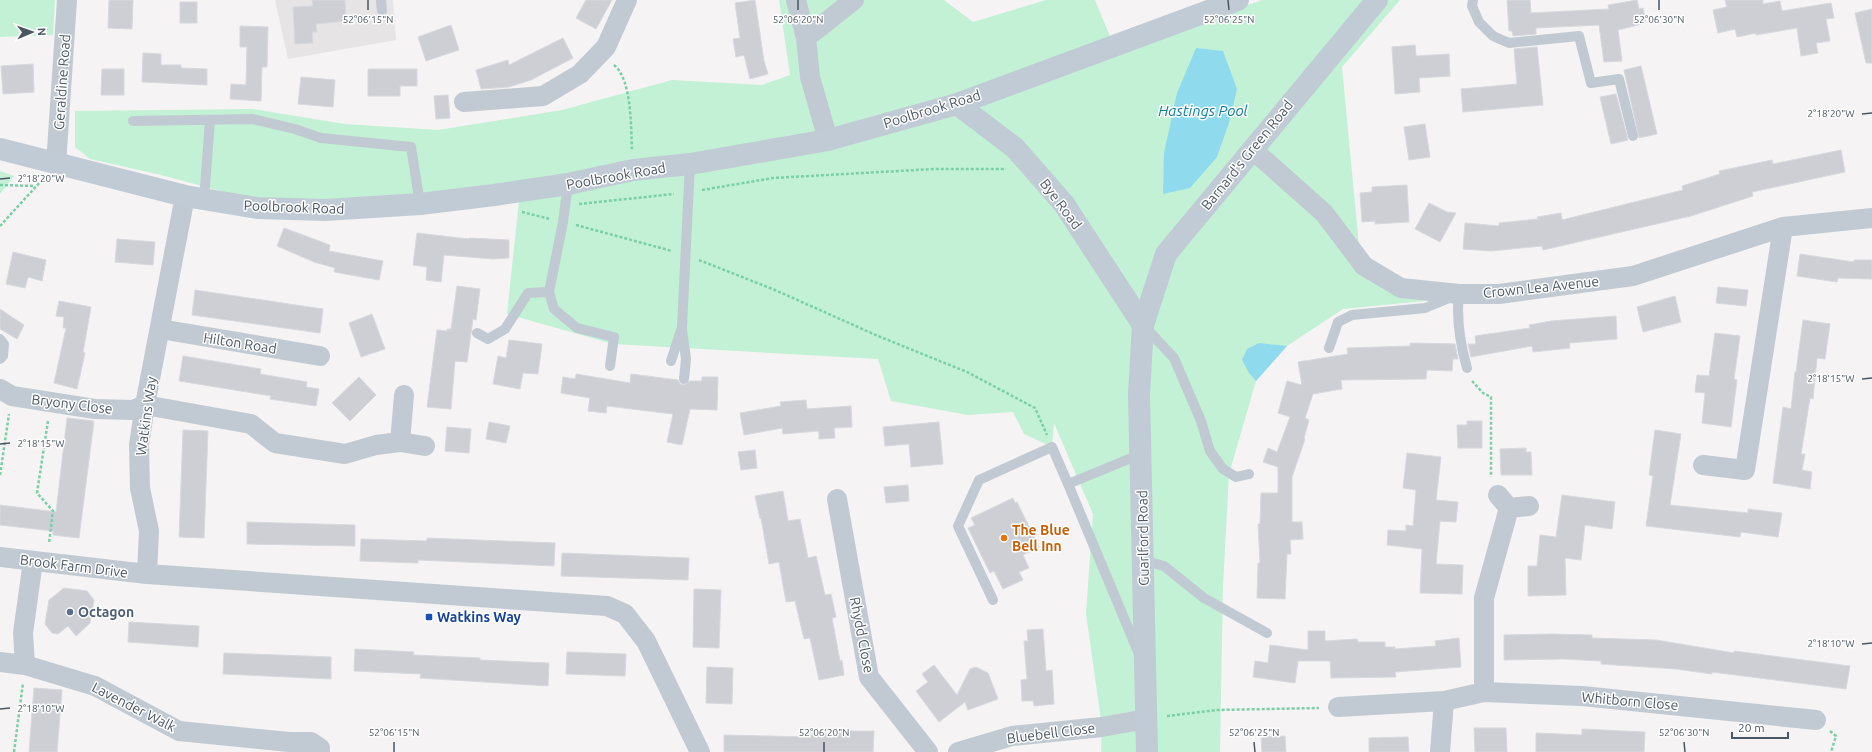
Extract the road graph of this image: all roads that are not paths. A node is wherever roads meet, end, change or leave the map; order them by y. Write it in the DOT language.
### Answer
graph roads {
  1 [pos="67,0"];
  2 [pos="380,0"];
  3 [pos="627,0"];
  4 [pos="796,0"];
  5 [pos="854,0"];
  6 [pos="1238,0"];
  7 [pos="1377,0"];
  8 [pos="1473,0"];
  9 [pos="382,11"];
  10 [pos="806,38"];
  11 [pos="464,102"];
  12 [pos="957,104"];
  13 [pos="210,120"];
  14 [pos="133,121"];
  15 [pos="1633,136"];
  16 [pos="828,140"];
  17 [pos="0,149"];
  18 [pos="1252,149"];
  19 [pos="690,164"];
  20 [pos="56,165"];
  21 [pos="568,184"];
  22 [pos="194,198"];
  23 [pos="420,204"];
  24 [pos="1872,218"];
  25 [pos="1783,227"];
  26 [pos="549,292"];
  27 [pos="1459,294"];
  28 [pos="1142,324"];
  29 [pos="682,326"];
  30 [pos="160,329"];
  31 [pos="477,334"];
  32 [pos="0,339"];
  33 [pos="1329,348"];
  34 [pos="320,356"];
  35 [pos="0,359"];
  36 [pos="671,361"];
  37 [pos="610,366"];
  38 [pos="1467,368"];
  39 [pos="684,379"];
  40 [pos="6,392"];
  41 [pos="404,395"];
  42 [pos="144,405"];
  43 [pos="400,442"];
  44 [pos="425,446"];
  45 [pos="1141,454"];
  46 [pos="1702,465"];
  47 [pos="1249,474"];
  48 [pos="1068,484"];
  49 [pos="837,499"];
  50 [pos="1529,506"];
  51 [pos="0,557"];
  52 [pos="1143,560"];
  53 [pos="40,562"];
  54 [pos="147,574"];
  55 [pos="993,600"];
  56 [pos="1267,633"];
  57 [pos="0,662"];
  58 [pos="25,665"];
  59 [pos="1145,669"];
  60 [pos="1484,692"];
  61 [pos="1444,701"];
  62 [pos="1338,707"];
  63 [pos="1146,719"];
  64 [pos="1816,720"];
  65 [pos="320,752"];
  66 [pos="700,752"];
  67 [pos="928,752"];
  68 [pos="958,752"];
  69 [pos="1147,752"];
  70 [pos="1440,752"];
  1 -- 20 [label="street, Geraldine Road"];
  2 -- 9 [label="lane"];
  3 -- 11 [label="street"];
  4 -- 10 [label="street"];
  5 -- 10 [label="street"];
  6 -- 12 [label="main road, Poolbrook Road"];
  7 -- 18 [label="main road, Barnard's Green Road"];
  8 -- 15 [label="lane"];
  10 -- 16 [label="street"];
  12 -- 16 [label="main road, Poolbrook Road"];
  12 -- 28 [label="main road, Bye Road"];
  13 -- 14 [label="lane"];
  13 -- 22 [label="lane"];
  13 -- 23 [label="lane"];
  16 -- 19 [label="main road, Poolbrook Road"];
  17 -- 20 [label="main road, Poolbrook Road"];
  18 -- 27 [label="street, Crown Lea Avenue"];
  18 -- 28 [label="main road, Barnard's Green Road"];
  19 -- 21 [label="main road, Poolbrook Road"];
  19 -- 29 [label="lane"];
  20 -- 22 [label="main road, Poolbrook Road"];
  21 -- 23 [label="main road, Poolbrook Road"];
  21 -- 26 [label="lane"];
  22 -- 23 [label="main road, Poolbrook Road"];
  22 -- 30 [label="street, Watkins Way"];
  24 -- 25 [label="street, Crown Lea Avenue"];
  25 -- 27 [label="street, Crown Lea Avenue"];
  25 -- 46 [label="street"];
  26 -- 31 [label="lane"];
  26 -- 37 [label="lane"];
  27 -- 33 [label="lane"];
  27 -- 38 [label="lane"];
  28 -- 45 [label="main road, Guarlford Road"];
  28 -- 47 [label="lane"];
  29 -- 36 [label="lane"];
  29 -- 39 [label="lane"];
  30 -- 34 [label="street, Hilton Road"];
  30 -- 42 [label="street, Watkins Way"];
  32 -- 35 [label="lane"];
  40 -- 42 [label="street, Bryony Close"];
  41 -- 43 [label="street"];
  42 -- 43 [label="street"];
  42 -- 54 [label="street, Watkins Way"];
  43 -- 44 [label="street"];
  45 -- 48 [label="lane"];
  45 -- 52 [label="main road, Guarlford Road"];
  48 -- 55 [label="lane"];
  48 -- 59 [label="lane"];
  49 -- 67 [label="street, Rhydd Close"];
  50 -- 60 [label="street"];
  51 -- 53 [label="street, Brook Farm Drive"];
  52 -- 56 [label="lane"];
  52 -- 59 [label="main road, Guarlford Road"];
  53 -- 54 [label="street, Brook Farm Drive"];
  53 -- 58 [label="street"];
  54 -- 66 [label="street"];
  57 -- 58 [label="street, Lavender Walk"];
  58 -- 65 [label="street, Lavender Walk"];
  59 -- 63 [label="main road, Guarlford Road"];
  60 -- 61 [label="street, Whitborn Close"];
  60 -- 64 [label="street, Whitborn Close"];
  61 -- 62 [label="street, Whitborn Close"];
  61 -- 70 [label="street"];
  63 -- 68 [label="street, Bluebell Close"];
  63 -- 69 [label="main road, Guarlford Road"];
}
